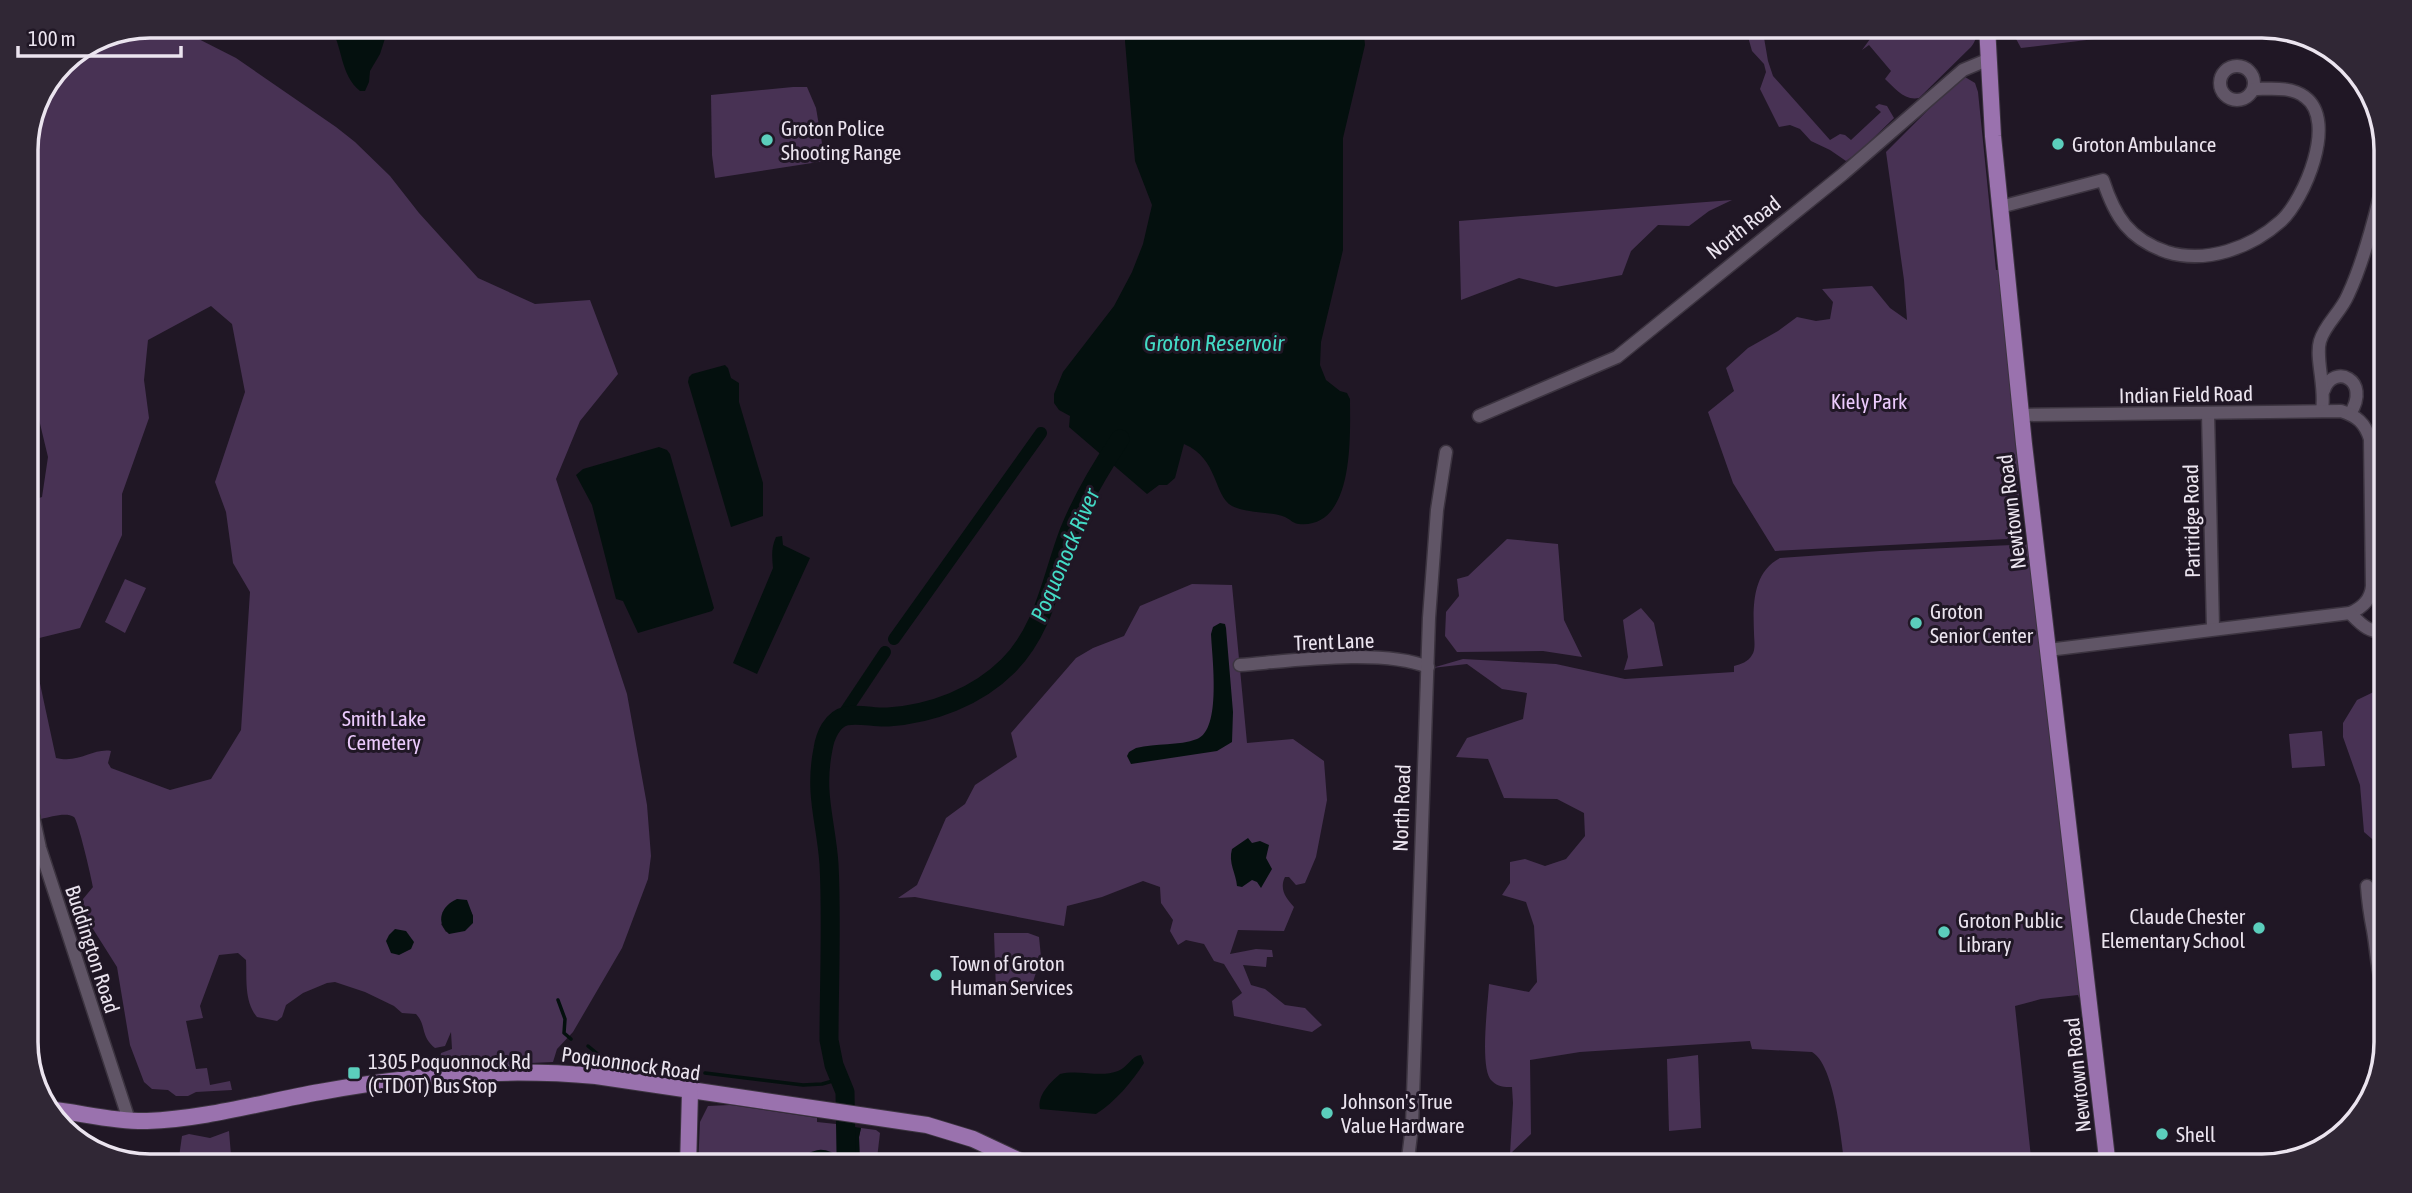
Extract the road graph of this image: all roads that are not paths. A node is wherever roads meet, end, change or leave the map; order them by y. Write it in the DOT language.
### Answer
graph roads {
  1 [pos="1987,39"];
  2 [pos="1987,60"];
  3 [pos="2253,89"];
  4 [pos="2000,208"];
  5 [pos="2373,214"];
  6 [pos="2324,390"];
  7 [pos="2322,410"];
  8 [pos="2208,413"];
  9 [pos="2350,414"];
  10 [pos="2022,415"];
  11 [pos="1479,416"];
  12 [pos="1446,452"];
  13 [pos="2373,486"];
  14 [pos="2373,584"];
  15 [pos="2371,593"];
  16 [pos="2350,613"];
  17 [pos="2213,628"];
  18 [pos="2374,631"];
  19 [pos="2048,650"];
  20 [pos="1240,665"];
  21 [pos="1428,667"];
  22 [pos="39,843"];
  23 [pos="2367,886"];
  24 [pos="2374,937"];
  25 [pos="690,1092"];
  26 [pos="61,1110"];
  27 [pos="129,1120"];
  28 [pos="688,1154"];
  29 [pos="1006,1154"];
  30 [pos="1409,1154"];
  31 [pos="2107,1154"];
  1 -- 2 [label="main road"];
  2 -- 4 [label="main road, Newtown Road"];
  2 -- 11 [label="street, North Road"];
  3 -- 4 [label="street"];
  4 -- 10 [label="main road, Newtown Road"];
  5 -- 6 [label="street"];
  6 -- 7 [label="street"];
  6 -- 9 [label="street"];
  7 -- 8 [label="street, Indian Field Road"];
  7 -- 9 [label="street, Indian Field Road"];
  8 -- 10 [label="street, Indian Field Road"];
  8 -- 17 [label="street, Partridge Road"];
  9 -- 13 [label="street"];
  10 -- 19 [label="main road, Newtown Road"];
  12 -- 21 [label="street, North Road"];
  14 -- 15 [label="street"];
  15 -- 16 [label="street"];
  16 -- 17 [label="street"];
  16 -- 18 [label="street"];
  17 -- 19 [label="street"];
  19 -- 31 [label="main road, Newtown Road"];
  20 -- 21 [label="street, Trent Lane"];
  21 -- 30 [label="street, North Road"];
  22 -- 27 [label="street, Buddington Road"];
  23 -- 24 [label="street"];
  25 -- 27 [label="main road, Poquonnock Road"];
  25 -- 28 [label="main road"];
  25 -- 29 [label="main road, Poquonnock Road"];
  26 -- 27 [label="main road, Poquonnock Road"];
}
